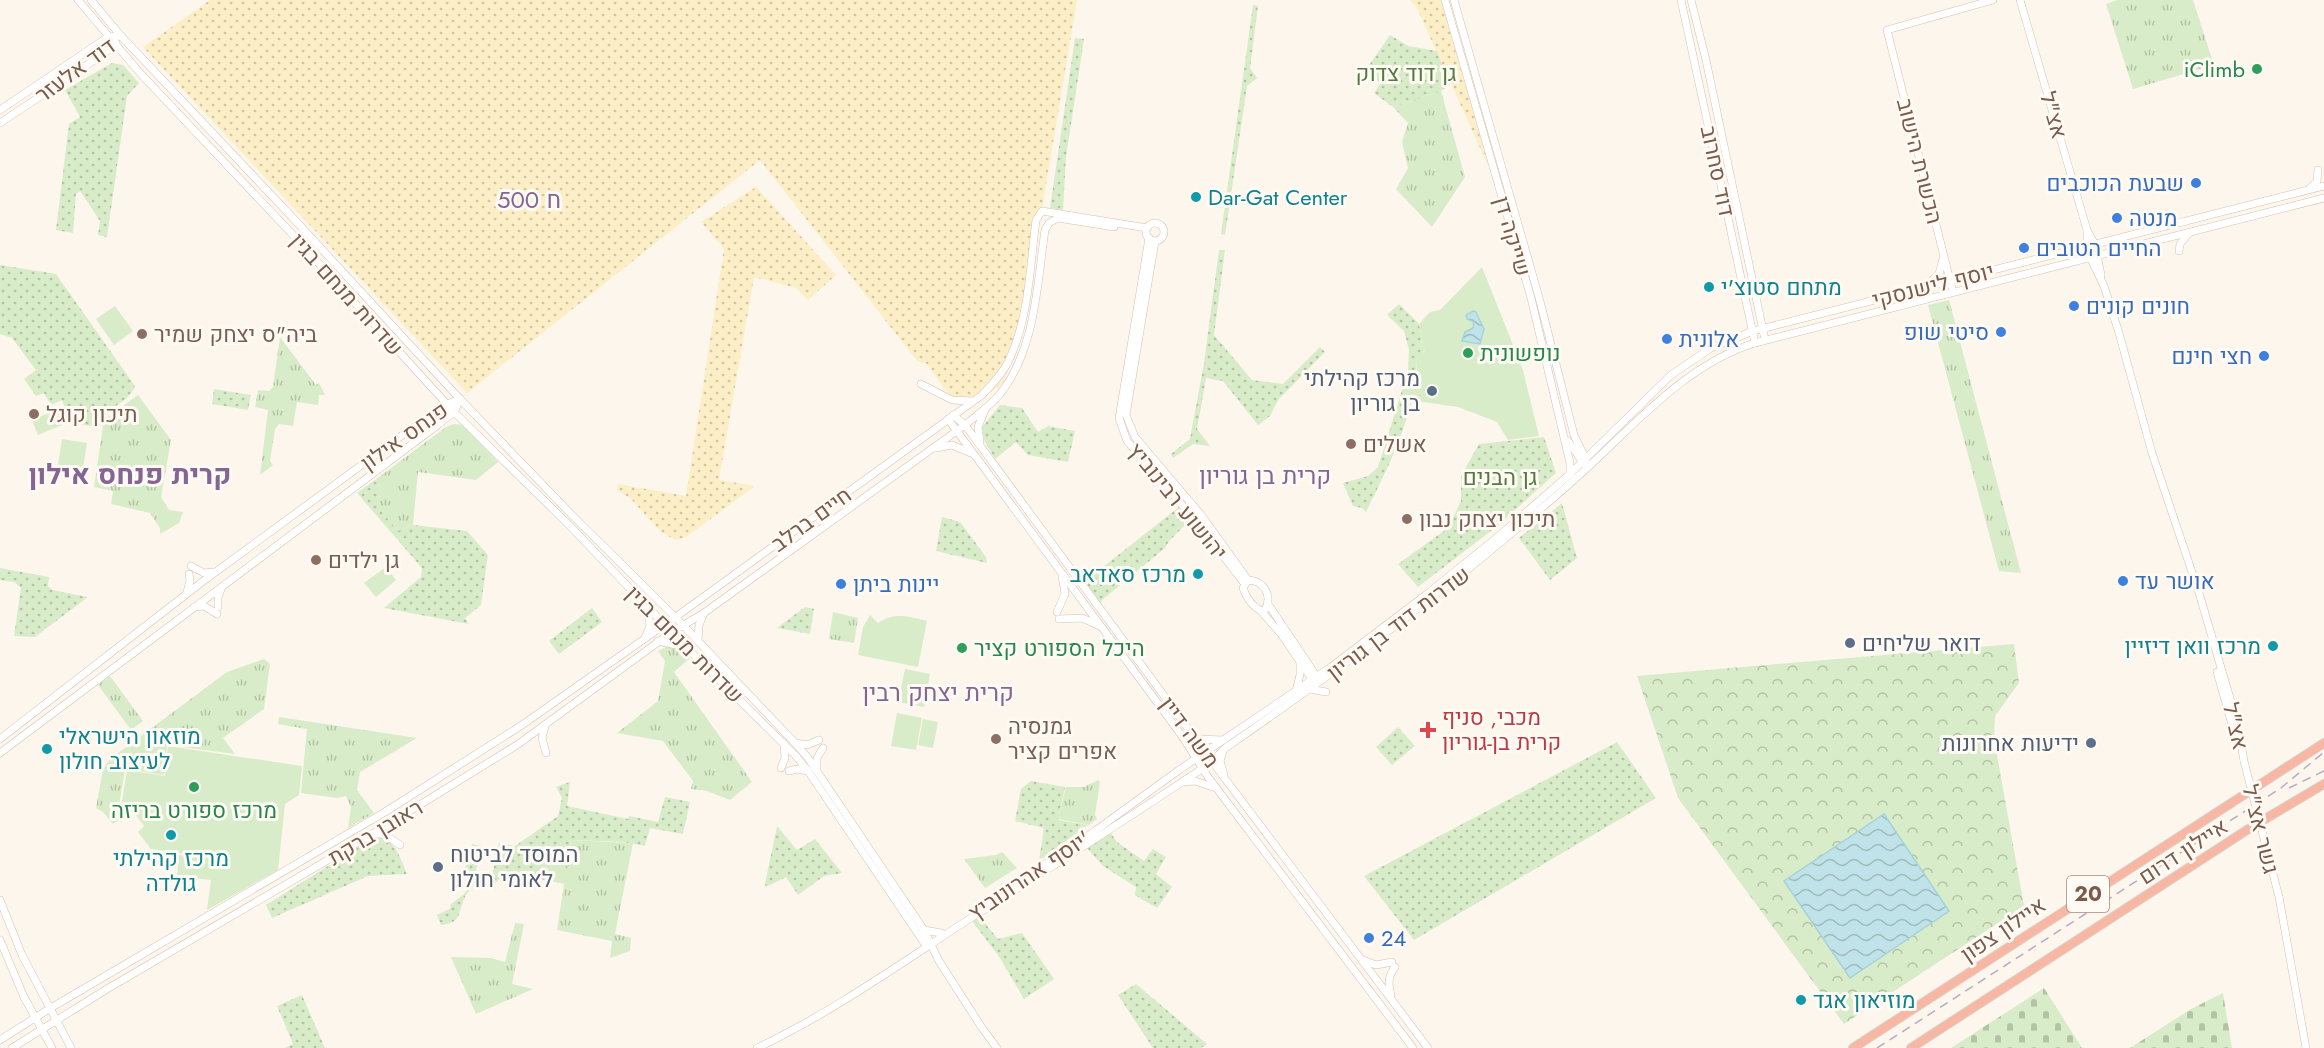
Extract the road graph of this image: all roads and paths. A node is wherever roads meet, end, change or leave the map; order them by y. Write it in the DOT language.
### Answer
graph roads {
  1 [pos="78,0"];
  2 [pos="91,0"];
  3 [pos="1445,0"];
  4 [pos="1454,0"];
  5 [pos="1681,0"];
  6 [pos="1691,0"];
  7 [pos="1993,0"];
  8 [pos="2020,0"];
  9 [pos="121,36"];
  10 [pos="108,37"];
  11 [pos="115,45"];
  12 [pos="122,53"];
  13 [pos="102,55"];
  14 [pos="0,110"];
  15 [pos="0,123"];
  16 [pos="2324,178"];
  17 [pos="2324,186"];
  18 [pos="2308,190"];
  19 [pos="2324,198"];
  20 [pos="2313,201"];
  21 [pos="2324,206"];
  22 [pos="2167,214"];
  23 [pos="2186,222"];
  24 [pos="2191,231"];
  25 [pos="1149,235"];
  26 [pos="2091,246"];
  27 [pos="2179,251"];
  28 [pos="2094,256"];
  29 [pos="1944,257"];
  30 [pos="1950,280"];
  31 [pos="1925,286"];
  32 [pos="1956,294"];
  33 [pos="1763,328"];
  34 [pos="1753,331"];
  35 [pos="1765,340"];
  36 [pos="1755,343"];
  37 [pos="921,384"];
  38 [pos="434,390"];
  39 [pos="982,395"];
  40 [pos="460,399"];
  41 [pos="447,404"];
  42 [pos="986,407"];
  43 [pos="454,412"];
  44 [pos="432,415"];
  45 [pos="950,417"];
  46 [pos="464,423"];
  47 [pos="439,424"];
  48 [pos="965,424"];
  49 [pos="1562,428"];
  50 [pos="957,430"];
  51 [pos="1574,435"];
  52 [pos="1600,444"];
  53 [pos="931,449"];
  54 [pos="982,450"];
  55 [pos="975,455"];
  56 [pos="1583,459"];
  57 [pos="1587,468"];
  58 [pos="1570,474"];
  59 [pos="1059,568"];
  60 [pos="216,571"];
  61 [pos="1246,582"];
  62 [pos="223,585"];
  63 [pos="184,595"];
  64 [pos="1268,604"];
  65 [pos="663,605"];
  66 [pos="647,606"];
  67 [pos="194,607"];
  68 [pos="684,611"];
  69 [pos="1261,611"];
  70 [pos="704,613"];
  71 [pos="675,617"];
  72 [pos="664,624"];
  73 [pos="682,625"];
  74 [pos="1102,627"];
  75 [pos="672,632"];
  76 [pos="644,639"];
  77 [pos="658,641"];
  78 [pos="698,641"];
  79 [pos="687,648"];
  80 [pos="1300,662"];
  81 [pos="1312,667"];
  82 [pos="1331,667"];
  83 [pos="1316,679"];
  84 [pos="1310,689"];
  85 [pos="1296,691"];
  86 [pos="1326,692"];
  87 [pos="547,724"];
  88 [pos="2324,736"];
  89 [pos="0,739"];
  90 [pos="1195,739"];
  91 [pos="1226,740"];
  92 [pos="2324,742"];
  93 [pos="795,743"];
  94 [pos="784,744"];
  95 [pos="1224,749"];
  96 [pos="0,753"];
  97 [pos="546,753"];
  98 [pos="1206,754"];
  99 [pos="1197,759"];
  100 [pos="2244,761"];
  101 [pos="1212,762"];
  102 [pos="781,768"];
  103 [pos="1202,769"];
  104 [pos="789,771"];
  105 [pos="808,771"];
  106 [pos="820,777"];
  107 [pos="1226,780"];
  108 [pos="1181,782"];
  109 [pos="2258,784"];
  110 [pos="2324,786"];
  111 [pos="1216,788"];
  112 [pos="374,833"];
  113 [pos="400,845"];
  114 [pos="0,900"];
  115 [pos="924,930"];
  116 [pos="941,933"];
  117 [pos="0,940"];
  118 [pos="929,943"];
  119 [pos="1362,960"];
  120 [pos="1393,1000"];
  121 [pos="49,1009"];
  122 [pos="35,1017"];
  123 [pos="56,1022"];
  124 [pos="42,1030"];
  125 [pos="0,1040"];
  126 [pos="12,1048"];
  127 [pos="52,1048"];
  128 [pos="71,1048"];
  129 [pos="757,1048"];
  130 [pos="997,1048"];
  131 [pos="1413,1048"];
  132 [pos="1428,1048"];
  133 [pos="1851,1048"];
  134 [pos="1911,1048"];
  135 [pos="2308,1048"];
  1 -- 10 [label="street, שדרות מנחם בגין"];
  2 -- 9 [label="street, שדרות מנחם בגין"];
  3 -- 49 [label="street, שייקה דן"];
  4 -- 51 [label="street, שייקה דן"];
  5 -- 34 [label="street, דוד סחרוב"];
  6 -- 33 [label="street, דוד סחרוב"];
  7 -- 29 [label="street, הכשרת הישוב"];
  8 -- 26 [label="street, אצ\"ל"];
  9 -- 10 [label="street, דוד אלעזר"];
  9 -- 11 [label="street, דוד אלעזר"];
  9 -- 40 [label="street, שדרות מנחם בגין"];
  10 -- 11 [label="street, שדרות מנחם בגין"];
  10 -- 14 [label="street, דוד אלעזר"];
  11 -- 12 [label="street, שדרות מנחם בגין"];
  11 -- 13 [label="street, דוד אלעזר"];
  12 -- 13 [label="street"];
  12 -- 38 [label="street, שדרות מנחם בגין"];
  13 -- 15 [label="street, דוד אלעזר"];
  16 -- 18 [label="street"];
  17 -- 18 [label="street, יוסף לישנסקי"];
  18 -- 23 [label="street, יוסף לישנסקי"];
  19 -- 20 [label="street, יוסף לישנסקי"];
  20 -- 21 [label="street"];
  20 -- 24 [label="street, יוסף לישנסקי"];
  22 -- 23 [label="street"];
  23 -- 26 [label="street, יוסף לישנסקי"];
  24 -- 27 [label="street"];
  24 -- 28 [label="street, יוסף לישנסקי"];
  25 -- 39 [label="street, חיים ברלב"];
  25 -- 42 [label="street, חיים ברלב"];
  25 -- 61 [label="street, יהושוע רבינוביץ"];
  26 -- 28 [label="street, אצ\"ל"];
  26 -- 30 [label="street, יוסף לישנסקי"];
  28 -- 32 [label="street, יוסף לישנסקי"];
  28 -- 100 [label="street, אצ\"ל"];
  29 -- 30 [label="street, הכשרת הישוב"];
  29 -- 31 [label="street"];
  30 -- 31 [label="street, יוסף לישנסקי"];
  30 -- 32 [label="street, הכשרת הישוב"];
  31 -- 33 [label="street, יוסף לישנסקי"];
  32 -- 35 [label="street, יוסף לישנסקי"];
  33 -- 34 [label="street, יוסף לישנסקי"];
  33 -- 35 [label="street, דוד סחרוב"];
  34 -- 36 [label="street, דוד סחרוב"];
  34 -- 52 [label="street, יוסף לישנסקי"];
  35 -- 36 [label="street, יוסף לישנסקי"];
  36 -- 57 [label="street, יוסף לישנסקי"];
  37 -- 39 [label="street"];
  38 -- 41 [label="street, שדרות מנחם בגין"];
  38 -- 44 [label="street"];
  39 -- 45 [label="street, חיים ברלב"];
  40 -- 41 [label="street, פנחס אילון"];
  40 -- 43 [label="street, פנחס אילון"];
  40 -- 65 [label="street, שדרות מנחם בגין"];
  41 -- 43 [label="street, שדרות מנחם בגין"];
  41 -- 44 [label="street, פנחס אילון"];
  42 -- 48 [label="street, חיים ברלב"];
  42 -- 54 [label="street"];
  43 -- 46 [label="street, שדרות מנחם בגין"];
  43 -- 47 [label="street, פנחס אילון"];
  44 -- 60 [label="street, פנחס אילון"];
  45 -- 48 [label="street, משה דיין"];
  45 -- 50 [label="street, משה דיין"];
  45 -- 68 [label="street, חיים ברלב"];
  46 -- 47 [label="street"];
  46 -- 66 [label="street, שדרות מנחם בגין"];
  47 -- 62 [label="street, פנחס אילון"];
  48 -- 50 [label="street, חיים ברלב"];
  48 -- 54 [label="street, משה דיין"];
  49 -- 56 [label="street"];
  49 -- 58 [label="street, שייקה דן"];
  50 -- 53 [label="street, חיים ברלב"];
  50 -- 55 [label="street, משה דיין"];
  51 -- 52 [label="street"];
  51 -- 56 [label="street, שייקה דן"];
  52 -- 56 [label="street, יוסף לישנסקי"];
  53 -- 55 [label="street"];
  53 -- 70 [label="street, חיים ברלב"];
  54 -- 90 [label="street, משה דיין"];
  55 -- 59 [label="street, משה דיין"];
  56 -- 57 [label="street"];
  56 -- 58 [label="street, שדרות דוד בן גוריון"];
  57 -- 83 [label="street, שדרות דוד בן גוריון"];
  58 -- 82 [label="street, שדרות דוד בן גוריון"];
  59 -- 74 [label="street, משה דיין"];
  59 -- 74 [label="street"];
  60 -- 63 [label="street, פנחס אילון"];
  60 -- 63 [label="street"];
  61 -- 64 [label="street"];
  61 -- 69 [label="street"];
  62 -- 67 [label="street, פנחס אילון"];
  62 -- 67 [label="street"];
  63 -- 89 [label="street, פנחס אילון"];
  64 -- 69 [label="street"];
  64 -- 81 [label="street"];
  65 -- 68 [label="street, שדרות מנחם בגין"];
  65 -- 71 [label="street, שדרות מנחם בגין"];
  66 -- 72 [label="street, שדרות מנחם בגין"];
  66 -- 76 [label="street"];
  67 -- 96 [label="street, פנחס אילון"];
  68 -- 71 [label="street, חיים ברלב"];
  69 -- 80 [label="street"];
  70 -- 73 [label="street, חיים ברלב"];
  70 -- 78 [label="street"];
  71 -- 72 [label="street, ראובן ברקת"];
  71 -- 73 [label="street, שדרות מנחם בגין"];
  72 -- 75 [label="street, שדרות מנחם בגין"];
  72 -- 76 [label="street, ראובן ברקת"];
  73 -- 75 [label="street, ראובן ברקת"];
  73 -- 78 [label="street, שדרות מנחם בגין"];
  74 -- 99 [label="street, משה דיין"];
  75 -- 77 [label="street, ראובן ברקת"];
  75 -- 79 [label="street, שדרות מנחם בגין"];
  76 -- 121 [label="street, ראובן ברקת"];
  77 -- 79 [label="street"];
  77 -- 87 [label="street, ראובן ברקת"];
  78 -- 93 [label="street, שדרות מנחם בגין"];
  79 -- 94 [label="street, שדרות מנחם בגין"];
  80 -- 83 [label="street"];
  80 -- 85 [label="street"];
  81 -- 82 [label="street"];
  81 -- 83 [label="street"];
  82 -- 83 [label="street, שדרות דוד בן גוריון"];
  83 -- 84 [label="street, שדרות דוד בן גוריון"];
  83 -- 85 [label="street, שדרות דוד בן גוריון"];
  84 -- 86 [label="street"];
  84 -- 95 [label="street, שדרות דוד בן גוריון"];
  85 -- 91 [label="street, שדרות דוד בן גוריון"];
  87 -- 97 [label="street"];
  87 -- 112 [label="street, ראובן ברקת"];
  88 -- 109 [label="highway"];
  90 -- 91 [label="street"];
  90 -- 98 [label="street, משה דיין"];
  91 -- 98 [label="street, שדרות דוד בן גוריון"];
  92 -- 109 [label="highway, איילון צפון / 20"];
  93 -- 106 [label="street, שדרות מנחם בגין"];
  93 -- 106 [label="street"];
  94 -- 102 [label="street"];
  94 -- 105 [label="street, שדרות מנחם בגין"];
  95 -- 101 [label="street, שדרות דוד בן גוריון"];
  95 -- 107 [label="street"];
  98 -- 99 [label="street, שדרות דוד בן גוריון"];
  98 -- 101 [label="street, משה דיין"];
  99 -- 103 [label="street, משה דיין"];
  99 -- 116 [label="street, יוסף אהרונוביץ'"];
  100 -- 135 [label="street, גשר אצ\"ל, bridge"];
  101 -- 103 [label="street, שדרות דוד בן גוריון"];
  101 -- 107 [label="street, משה דיין"];
  103 -- 108 [label="street, יוסף אהרונוביץ'"];
  103 -- 111 [label="street, משה דיין"];
  104 -- 105 [label="street"];
  105 -- 118 [label="street, שדרות מנחם בגין"];
  106 -- 115 [label="street, שדרות מנחם בגין"];
  107 -- 119 [label="street, משה דיין"];
  108 -- 111 [label="street"];
  108 -- 118 [label="street, יוסף אהרונוביץ'"];
  109 -- 133 [label="highway, איילון צפון / 20"];
  110 -- 134 [label="highway, איילון דרום / 20"];
  111 -- 131 [label="street, משה דיין"];
  112 -- 113 [label="street"];
  112 -- 123 [label="street, ראובן ברקת"];
  114 -- 121 [label="street"];
  115 -- 116 [label="street"];
  115 -- 118 [label="street, שדרות מנחם בגין"];
  116 -- 118 [label="street, יוסף אהרונוביץ'"];
  117 -- 122 [label="street"];
  118 -- 129 [label="street, יוסף אהרונוביץ'"];
  118 -- 130 [label="street"];
  119 -- 120 [label="street, משה דיין"];
  119 -- 120 [label="street"];
  120 -- 132 [label="street, משה דיין"];
  121 -- 122 [label="street, ראובן ברקת"];
  121 -- 123 [label="street"];
  122 -- 124 [label="street"];
  122 -- 125 [label="street, ראובן ברקת"];
  123 -- 124 [label="street, ראובן ברקת"];
  123 -- 128 [label="street"];
  124 -- 126 [label="street, ראובן ברקת"];
  124 -- 127 [label="street"];
}
